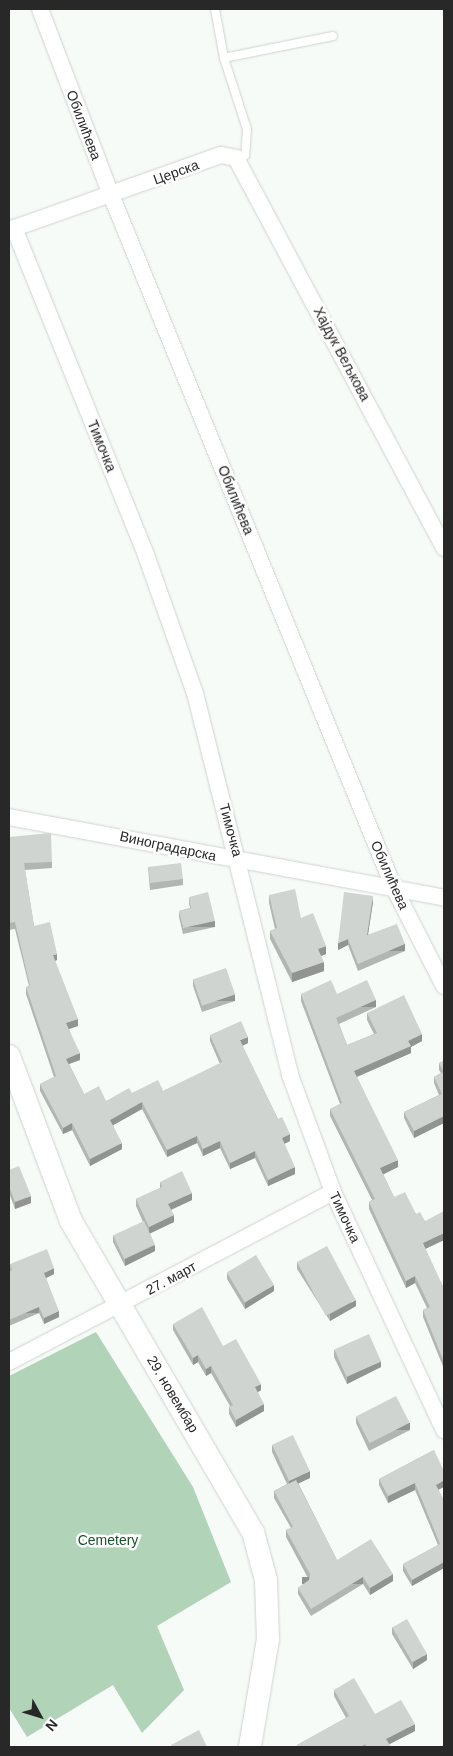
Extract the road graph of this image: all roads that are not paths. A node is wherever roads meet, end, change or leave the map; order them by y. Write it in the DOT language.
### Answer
graph roads {
  1 [pos="40,9"];
  2 [pos="215,9"];
  3 [pos="333,36"];
  4 [pos="224,58"];
  5 [pos="240,161"];
  6 [pos="111,195"];
  7 [pos="12,229"];
  8 [pos="444,548"];
  9 [pos="9,817"];
  10 [pos="239,860"];
  11 [pos="394,888"];
  12 [pos="444,898"];
  13 [pos="444,986"];
  14 [pos="9,1056"];
  15 [pos="333,1192"];
  16 [pos="119,1306"];
  17 [pos="9,1362"];
  18 [pos="444,1430"];
  19 [pos="250,1747"];
  1 -- 6 [label="street, Обилићева"];
  2 -- 4 [label="lane"];
  3 -- 4 [label="lane"];
  4 -- 5 [label="lane"];
  5 -- 6 [label="street, Церска"];
  5 -- 8 [label="street, Хајдук Вељкова"];
  6 -- 7 [label="street, Церска"];
  6 -- 11 [label="street, Обилићева"];
  7 -- 10 [label="street, Тимочка"];
  9 -- 10 [label="street, Виноградарска"];
  10 -- 11 [label="street, Виноградарска"];
  10 -- 15 [label="street, Тимочка"];
  11 -- 12 [label="street, Виноградарска"];
  11 -- 13 [label="street, Обилићева"];
  14 -- 16 [label="main road, 29. новембар"];
  15 -- 16 [label="street, 27. март"];
  15 -- 18 [label="street, Тимочка"];
  16 -- 17 [label="street, 27. март"];
  16 -- 19 [label="main road, 29. новембар"];
}
